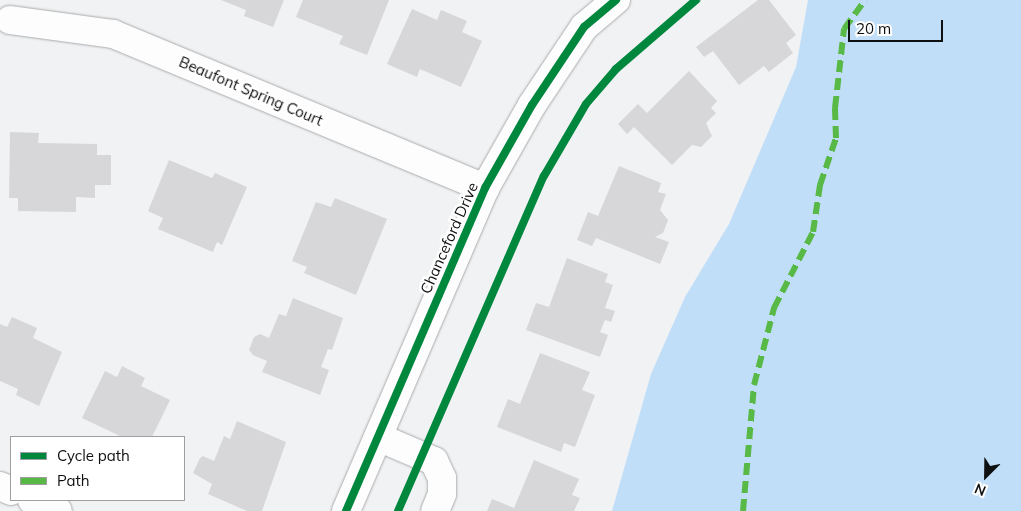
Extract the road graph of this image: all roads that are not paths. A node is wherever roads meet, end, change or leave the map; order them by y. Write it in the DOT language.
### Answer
graph roads {
  1 [pos="616,0"];
  2 [pos="10,20"];
  3 [pos="484,188"];
  4 [pos="378,437"];
  5 [pos="34,501"];
  6 [pos="58,511"];
  7 [pos="346,511"];
  8 [pos="435,511"];
  1 -- 3 [label="street, Chanceford Drive"];
  2 -- 3 [label="street, Beaufont Spring Court"];
  3 -- 4 [label="street, Chanceford Drive"];
  4 -- 7 [label="street, Chanceford Drive"];
  4 -- 8 [label="street"];
  5 -- 6 [label="street"];
}
